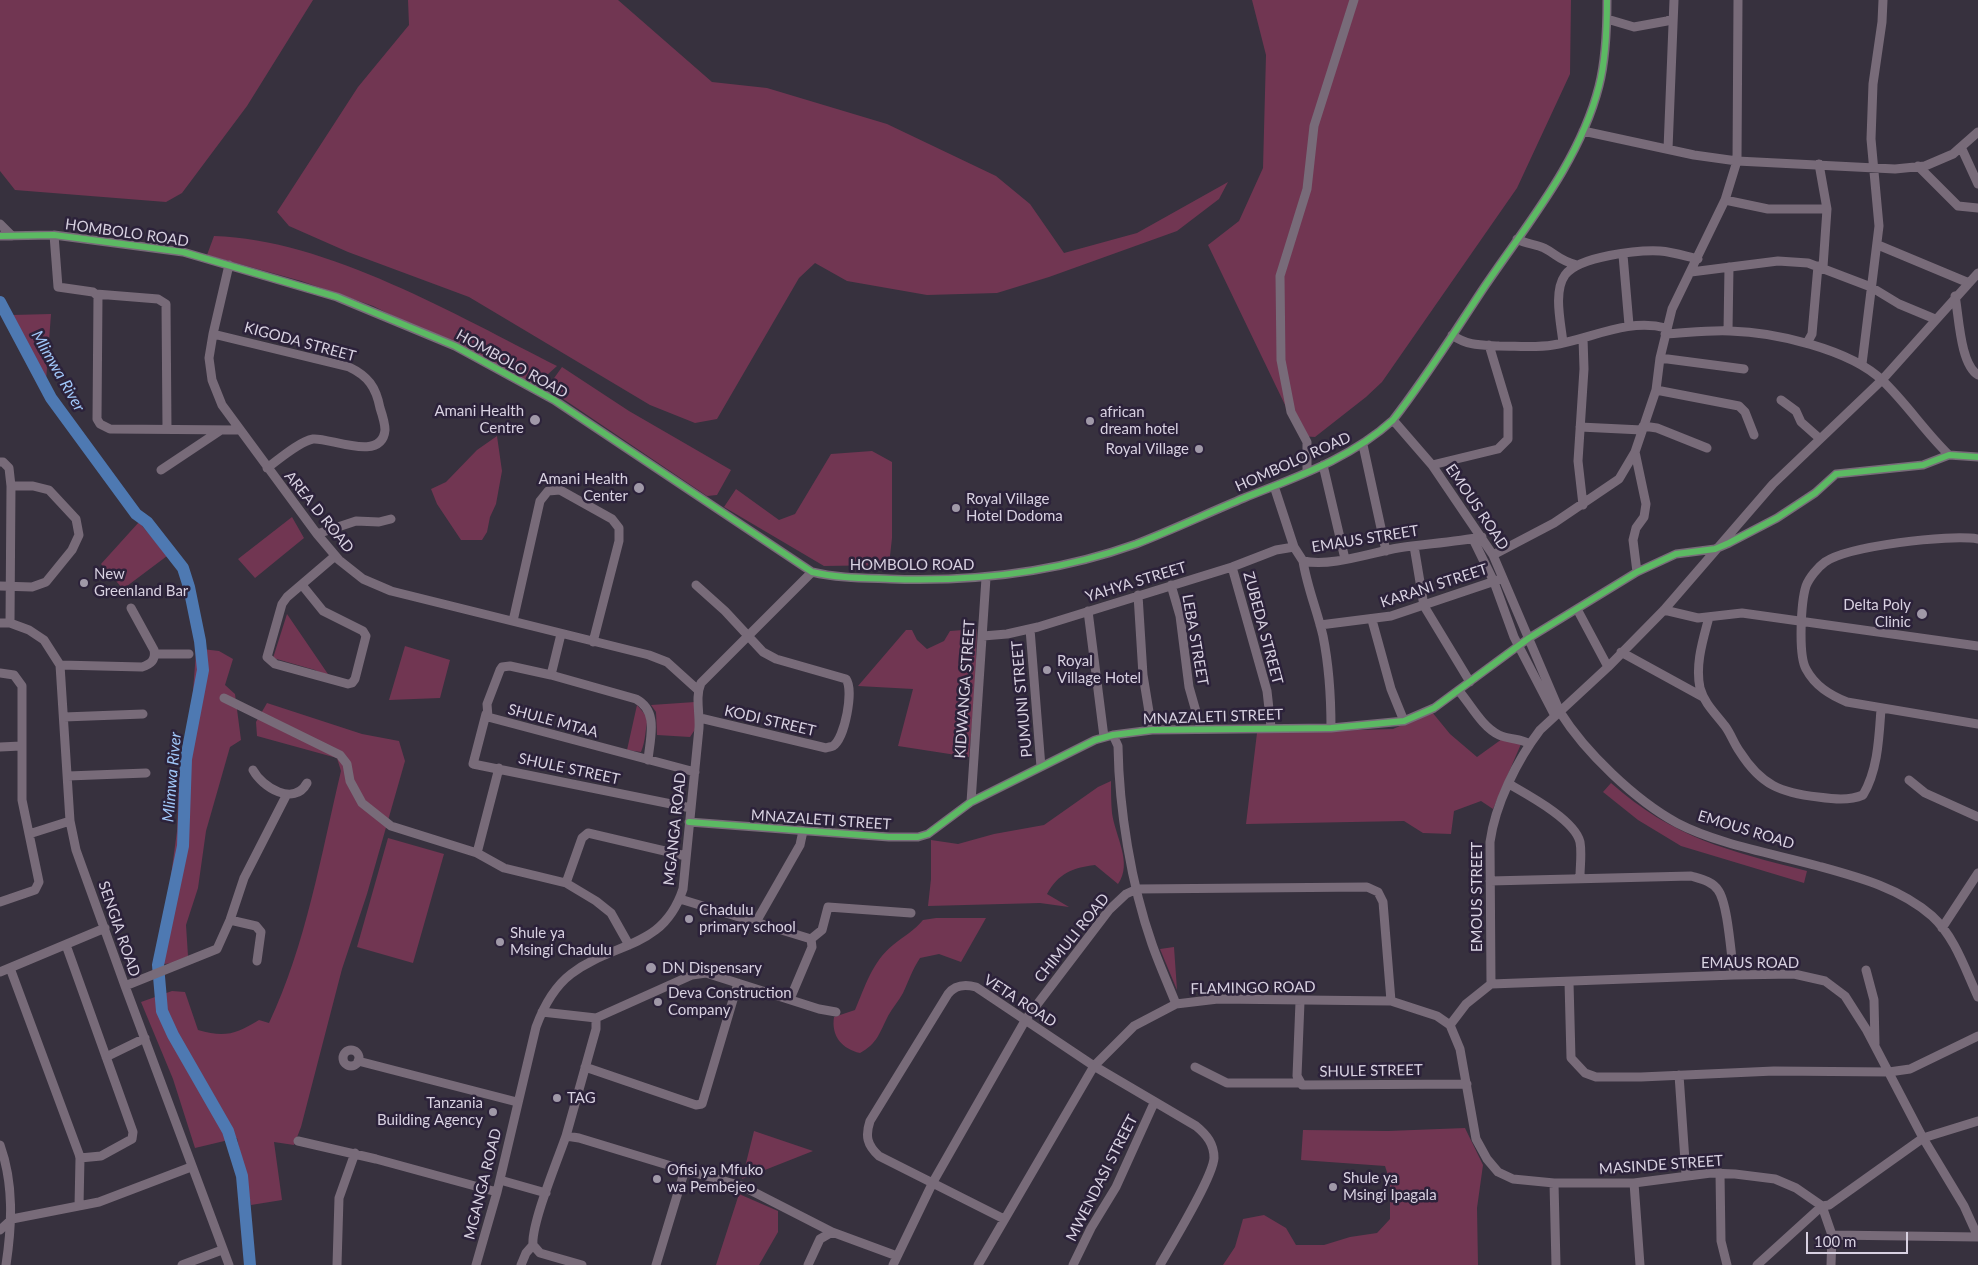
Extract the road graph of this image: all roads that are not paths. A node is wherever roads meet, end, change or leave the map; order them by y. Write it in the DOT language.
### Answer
graph roads {
  1 [pos="1354,0"];
  2 [pos="1607,0"];
  3 [pos="1674,0"];
  4 [pos="1738,0"];
  5 [pos="1883,0"];
  6 [pos="1673,18"];
  7 [pos="1607,19"];
  8 [pos="1583,131"];
  9 [pos="1978,132"];
  10 [pos="1961,147"];
  11 [pos="1668,149"];
  12 [pos="1737,161"];
  13 [pos="1819,164"];
  14 [pos="1918,166"];
  15 [pos="1875,168"];
  16 [pos="1978,184"];
  17 [pos="1725,200"];
  18 [pos="1978,208"];
  19 [pos="1827,209"];
  20 [pos="0,224"];
  21 [pos="54,235"];
  22 [pos="0,236"];
  23 [pos="12,236"];
  24 [pos="1517,239"];
  25 [pos="1878,246"];
  26 [pos="1622,255"];
  27 [pos="1698,259"];
  28 [pos="1577,264"];
  29 [pos="229,265"];
  30 [pos="1821,266"];
  31 [pos="1730,267"];
  32 [pos="1691,272"];
  33 [pos="1978,273"];
  34 [pos="1969,283"];
  35 [pos="1871,287"];
  36 [pos="96,294"];
  37 [pos="1955,296"];
  38 [pos="1935,319"];
  39 [pos="1629,326"];
  40 [pos="1665,331"];
  41 [pos="1728,331"];
  42 [pos="212,334"];
  43 [pos="1452,334"];
  44 [pos="1583,338"];
  45 [pos="1563,343"];
  46 [pos="1808,343"];
  47 [pos="1488,345"];
  48 [pos="1660,358"];
  49 [pos="1862,364"];
  50 [pos="1744,369"];
  51 [pos="1978,375"];
  52 [pos="1882,380"];
  53 [pos="1656,390"];
  54 [pos="1781,400"];
  55 [pos="1393,420"];
  56 [pos="1580,427"];
  57 [pos="1643,428"];
  58 [pos="166,429"];
  59 [pos="222,430"];
  60 [pos="240,430"];
  61 [pos="1754,435"];
  62 [pos="1819,438"];
  63 [pos="1363,445"];
  64 [pos="1708,448"];
  65 [pos="1635,452"];
  66 [pos="1948,455"];
  67 [pos="1978,456"];
  68 [pos="0,462"];
  69 [pos="1323,465"];
  70 [pos="1432,466"];
  71 [pos="267,468"];
  72 [pos="161,470"];
  73 [pos="1307,472"];
  74 [pos="11,486"];
  75 [pos="1274,486"];
  76 [pos="1583,505"];
  77 [pos="391,519"];
  78 [pos="0,524"];
  79 [pos="10,525"];
  80 [pos="317,534"];
  81 [pos="1477,538"];
  82 [pos="1978,539"];
  83 [pos="1414,546"];
  84 [pos="1294,547"];
  85 [pos="1715,549"];
  86 [pos="1386,551"];
  87 [pos="1493,555"];
  88 [pos="335,556"];
  89 [pos="1345,559"];
  90 [pos="1303,561"];
  91 [pos="1232,567"];
  92 [pos="812,572"];
  93 [pos="1637,572"];
  94 [pos="986,578"];
  95 [pos="1504,578"];
  96 [pos="1494,582"];
  97 [pos="302,585"];
  98 [pos="1171,585"];
  99 [pos="0,586"];
  100 [pos="696,586"];
  101 [pos="10,587"];
  102 [pos="1138,595"];
  103 [pos="1424,606"];
  104 [pos="131,608"];
  105 [pos="1577,609"];
  106 [pos="1664,610"];
  107 [pos="1088,611"];
  108 [pos="1709,617"];
  109 [pos="1372,620"];
  110 [pos="1802,620"];
  111 [pos="513,621"];
  112 [pos="0,623"];
  113 [pos="10,623"];
  114 [pos="1320,625"];
  115 [pos="1030,629"];
  116 [pos="561,634"];
  117 [pos="748,636"];
  118 [pos="983,636"];
  119 [pos="1529,638"];
  120 [pos="594,642"];
  121 [pos="1519,645"];
  122 [pos="1978,646"];
  123 [pos="1621,652"];
  124 [pos="155,654"];
  125 [pos="188,654"];
  126 [pos="60,665"];
  127 [pos="1608,667"];
  128 [pos="0,673"];
  129 [pos="551,675"];
  130 [pos="1470,682"];
  131 [pos="698,690"];
  132 [pos="1459,691"];
  133 [pos="224,698"];
  134 [pos="1703,698"];
  135 [pos="1881,709"];
  136 [pos="144,714"];
  137 [pos="486,714"];
  138 [pos="1558,714"];
  139 [pos="64,717"];
  140 [pos="700,718"];
  141 [pos="1404,721"];
  142 [pos="1978,724"];
  143 [pos="1271,727"];
  144 [pos="1331,728"];
  145 [pos="1201,729"];
  146 [pos="1152,730"];
  147 [pos="1108,736"];
  148 [pos="1530,744"];
  149 [pos="20,746"];
  150 [pos="0,747"];
  151 [pos="648,760"];
  152 [pos="1041,767"];
  153 [pos="499,768"];
  154 [pos="253,770"];
  155 [pos="695,772"];
  156 [pos="146,773"];
  157 [pos="68,776"];
  158 [pos="1909,780"];
  159 [pos="307,783"];
  160 [pos="1509,784"];
  161 [pos="287,794"];
  162 [pos="971,802"];
  163 [pos="691,808"];
  164 [pos="1978,817"];
  165 [pos="70,821"];
  166 [pos="689,822"];
  167 [pos="802,832"];
  168 [pos="30,834"];
  169 [pos="476,853"];
  170 [pos="686,856"];
  171 [pos="1978,873"];
  172 [pos="1580,877"];
  173 [pos="1490,881"];
  174 [pos="566,883"];
  175 [pos="1137,889"];
  176 [pos="680,899"];
  177 [pos="0,902"];
  178 [pos="911,914"];
  179 [pos="230,920"];
  180 [pos="756,922"];
  181 [pos="105,928"];
  182 [pos="1942,928"];
  183 [pos="811,939"];
  184 [pos="66,945"];
  185 [pos="629,945"];
  186 [pos="257,961"];
  187 [pos="10,968"];
  188 [pos="1866,970"];
  189 [pos="0,972"];
  190 [pos="1734,975"];
  191 [pos="1570,982"];
  192 [pos="738,983"];
  193 [pos="1491,984"];
  194 [pos="124,986"];
  195 [pos="1978,998"];
  196 [pos="790,999"];
  197 [pos="1390,1001"];
  198 [pos="1300,1002"];
  199 [pos="1176,1004"];
  200 [pos="542,1012"];
  201 [pos="836,1012"];
  202 [pos="596,1018"];
  203 [pos="1026,1019"];
  204 [pos="1450,1025"];
  205 [pos="1978,1036"];
  206 [pos="145,1038"];
  207 [pos="1875,1044"];
  208 [pos="106,1057"];
  209 [pos="358,1061"];
  210 [pos="1094,1066"];
  211 [pos="585,1067"];
  212 [pos="1195,1068"];
  213 [pos="1889,1072"];
  214 [pos="1679,1075"];
  215 [pos="1299,1083"];
  216 [pos="1467,1084"];
  217 [pos="516,1102"];
  218 [pos="1154,1103"];
  219 [pos="1978,1121"];
  220 [pos="566,1136"];
  221 [pos="1923,1138"];
  222 [pos="298,1141"];
  223 [pos="0,1145"];
  224 [pos="355,1153"];
  225 [pos="80,1158"];
  226 [pos="191,1167"];
  227 [pos="681,1169"];
  228 [pos="1720,1173"];
  229 [pos="1686,1175"];
  230 [pos="500,1180"];
  231 [pos="933,1182"];
  232 [pos="1554,1183"];
  233 [pos="1634,1183"];
  234 [pos="497,1192"];
  235 [pos="546,1193"];
  236 [pos="79,1206"];
  237 [pos="1822,1206"];
  238 [pos="12,1219"];
  239 [pos="1004,1219"];
  240 [pos="0,1230"];
  241 [pos="832,1232"];
  242 [pos="1832,1235"];
  243 [pos="1978,1237"];
  244 [pos="533,1245"];
  245 [pos="222,1250"];
  246 [pos="895,1261"];
  247 [pos="981,1264"];
  248 [pos="6,1265"];
  249 [pos="182,1265"];
  250 [pos="229,1265"];
  251 [pos="336,1265"];
  252 [pos="476,1265"];
  253 [pos="521,1265"];
  254 [pos="582,1265"];
  255 [pos="656,1265"];
  256 [pos="808,1265"];
  257 [pos="1073,1265"];
  258 [pos="1160,1265"];
  259 [pos="1556,1265"];
  260 [pos="1640,1265"];
  261 [pos="1727,1265"];
  262 [pos="1757,1265"];
  263 [pos="1831,1265"];
  1 -- 73 [label="street"];
  2 -- 7 [label="street, HOMBOLO ROAD"];
  3 -- 6 [label="street"];
  4 -- 12 [label="street"];
  5 -- 15 [label="street"];
  6 -- 7 [label="street"];
  6 -- 11 [label="street"];
  7 -- 8 [label="street, HOMBOLO ROAD"];
  8 -- 11 [label="street"];
  8 -- 24 [label="street, HOMBOLO ROAD"];
  9 -- 10 [label="street"];
  10 -- 14 [label="street"];
  10 -- 16 [label="street"];
  11 -- 12 [label="street"];
  12 -- 13 [label="street"];
  12 -- 17 [label="street"];
  13 -- 15 [label="street"];
  13 -- 19 [label="street"];
  14 -- 15 [label="street"];
  14 -- 18 [label="street"];
  15 -- 25 [label="street"];
  17 -- 19 [label="street"];
  17 -- 27 [label="street"];
  19 -- 30 [label="street"];
  20 -- 23 [label="street"];
  21 -- 23 [label="street, HOMBOLO ROAD"];
  21 -- 29 [label="street, HOMBOLO ROAD"];
  21 -- 36 [label="street"];
  22 -- 23 [label="street, HOMBOLO ROAD"];
  24 -- 28 [label="street"];
  24 -- 43 [label="street, HOMBOLO ROAD"];
  25 -- 34 [label="street"];
  25 -- 35 [label="street"];
  26 -- 27 [label="street"];
  26 -- 28 [label="street"];
  26 -- 39 [label="street"];
  27 -- 32 [label="street"];
  28 -- 45 [label="street"];
  29 -- 42 [label="street, AREA D ROAD"];
  29 -- 92 [label="street, HOMBOLO ROAD"];
  30 -- 31 [label="street"];
  30 -- 35 [label="street"];
  30 -- 46 [label="street"];
  31 -- 32 [label="street"];
  31 -- 41 [label="street"];
  32 -- 40 [label="street"];
  33 -- 34 [label="street, EMOUS STREET"];
  34 -- 37 [label="street, EMOUS STREET"];
  35 -- 38 [label="street"];
  35 -- 49 [label="street"];
  36 -- 58 [label="street"];
  36 -- 58 [label="street"];
  37 -- 38 [label="street, EMOUS STREET"];
  37 -- 51 [label="street"];
  38 -- 52 [label="street, EMOUS STREET"];
  39 -- 40 [label="street"];
  39 -- 44 [label="street"];
  40 -- 41 [label="street"];
  40 -- 48 [label="street"];
  41 -- 46 [label="street"];
  42 -- 60 [label="street, AREA D ROAD"];
  42 -- 71 [label="street, KIGODA STREET"];
  43 -- 47 [label="street"];
  43 -- 55 [label="street, HOMBOLO ROAD"];
  44 -- 45 [label="street"];
  44 -- 56 [label="street"];
  45 -- 47 [label="street"];
  46 -- 49 [label="street"];
  47 -- 70 [label="street"];
  48 -- 50 [label="street"];
  48 -- 53 [label="street"];
  49 -- 52 [label="street"];
  52 -- 62 [label="street, EMOUS STREET"];
  52 -- 66 [label="street"];
  53 -- 57 [label="street"];
  53 -- 61 [label="street"];
  54 -- 62 [label="street"];
  55 -- 63 [label="street, HOMBOLO ROAD"];
  55 -- 70 [label="street, EMOUS ROAD"];
  56 -- 57 [label="street"];
  56 -- 76 [label="street"];
  57 -- 64 [label="street"];
  57 -- 65 [label="street"];
  58 -- 59 [label="street"];
  59 -- 60 [label="street"];
  59 -- 72 [label="street"];
  60 -- 71 [label="street, AREA D ROAD"];
  62 -- 85 [label="street, EMOUS STREET"];
  63 -- 69 [label="street, HOMBOLO ROAD"];
  63 -- 86 [label="street"];
  65 -- 76 [label="street"];
  65 -- 93 [label="street"];
  66 -- 67 [label="street"];
  66 -- 85 [label="street"];
  68 -- 74 [label="street"];
  69 -- 73 [label="street, HOMBOLO ROAD"];
  69 -- 89 [label="street"];
  70 -- 81 [label="street, EMOUS ROAD"];
  71 -- 80 [label="street, AREA D ROAD"];
  73 -- 75 [label="street, HOMBOLO ROAD"];
  74 -- 79 [label="street"];
  74 -- 101 [label="street"];
  75 -- 84 [label="street, EMAUS STREET"];
  75 -- 94 [label="street, HOMBOLO ROAD"];
  76 -- 87 [label="street"];
  77 -- 80 [label="street"];
  78 -- 79 [label="street"];
  79 -- 101 [label="street"];
  80 -- 88 [label="street, AREA D ROAD"];
  81 -- 83 [label="street, EMAUS STREET"];
  81 -- 87 [label="street, EMOUS ROAD"];
  81 -- 96 [label="street"];
  82 -- 110 [label="street"];
  83 -- 86 [label="street, EMAUS STREET"];
  83 -- 103 [label="street"];
  84 -- 90 [label="street, EMAUS STREET"];
  84 -- 91 [label="street, YAHYA STREET"];
  85 -- 93 [label="street, MNAZALETI STREET"];
  85 -- 106 [label="street, EMOUS STREET"];
  86 -- 89 [label="street, EMAUS STREET"];
  87 -- 95 [label="street, EMOUS ROAD"];
  88 -- 97 [label="street"];
  88 -- 111 [label="street, AREA D ROAD"];
  89 -- 90 [label="street, EMAUS STREET"];
  90 -- 114 [label="street"];
  91 -- 98 [label="street, YAHYA STREET"];
  91 -- 143 [label="street, ZUBEDA STREET"];
  92 -- 94 [label="street, HOMBOLO ROAD"];
  92 -- 117 [label="street"];
  93 -- 105 [label="street, MNAZALETI STREET"];
  94 -- 118 [label="street, KIDWANGA STREET"];
  95 -- 96 [label="street, KARANI STREET"];
  95 -- 119 [label="street, EMOUS ROAD"];
  96 -- 103 [label="street, KARANI STREET"];
  96 -- 121 [label="street"];
  97 -- 97 [label="street"];
  98 -- 102 [label="street, YAHYA STREET"];
  98 -- 145 [label="street, LEBA STREET"];
  99 -- 101 [label="street"];
  100 -- 117 [label="street"];
  101 -- 113 [label="street"];
  102 -- 107 [label="street, YAHYA STREET"];
  102 -- 146 [label="street"];
  103 -- 109 [label="street, KARANI STREET"];
  103 -- 130 [label="street"];
  104 -- 124 [label="street"];
  105 -- 119 [label="street, MNAZALETI STREET"];
  105 -- 127 [label="street"];
  106 -- 108 [label="street"];
  106 -- 123 [label="street, EMOUS STREET"];
  107 -- 115 [label="street, YAHYA STREET"];
  107 -- 147 [label="street"];
  108 -- 110 [label="street"];
  108 -- 134 [label="street"];
  109 -- 114 [label="street, KARANI STREET"];
  109 -- 141 [label="street, KARANI STREET"];
  110 -- 122 [label="street"];
  110 -- 135 [label="street"];
  111 -- 116 [label="street, AREA D ROAD"];
  111 -- 120 [label="street"];
  112 -- 113 [label="street, SENGIA ROAD"];
  113 -- 126 [label="street, SENGIA ROAD"];
  114 -- 144 [label="street"];
  115 -- 118 [label="street, YAHYA STREET"];
  115 -- 152 [label="street, PUMUNI STREET"];
  116 -- 120 [label="street, AREA D ROAD"];
  116 -- 129 [label="street"];
  117 -- 131 [label="street"];
  117 -- 140 [label="street, KODI STREET"];
  118 -- 162 [label="street, KIDWANGA STREET"];
  119 -- 121 [label="street, MNAZALETI STREET"];
  119 -- 138 [label="street, EMOUS ROAD"];
  120 -- 131 [label="street, AREA D ROAD"];
  121 -- 130 [label="street, MNAZALETI STREET"];
  121 -- 138 [label="street"];
  123 -- 127 [label="street, EMOUS STREET"];
  123 -- 134 [label="street"];
  124 -- 125 [label="street"];
  124 -- 126 [label="street"];
  126 -- 139 [label="street, SENGIA ROAD"];
  127 -- 138 [label="street, EMOUS STREET"];
  128 -- 149 [label="street"];
  129 -- 137 [label="street, SHULE MTAA"];
  129 -- 151 [label="street"];
  130 -- 132 [label="street, MNAZALETI STREET"];
  131 -- 140 [label="street, MGANGA ROAD"];
  132 -- 141 [label="street, MNAZALETI STREET"];
  132 -- 148 [label="street"];
  133 -- 169 [label="street"];
  134 -- 135 [label="street"];
  135 -- 142 [label="street"];
  136 -- 139 [label="street"];
  137 -- 151 [label="street, SHULE MTAA"];
  137 -- 153 [label="street"];
  138 -- 148 [label="street, EMOUS STREET"];
  138 -- 182 [label="street, EMOUS ROAD"];
  139 -- 157 [label="street, SENGIA ROAD"];
  140 -- 155 [label="street, MGANGA ROAD"];
  141 -- 144 [label="street, MNAZALETI STREET"];
  143 -- 144 [label="street, MNAZALETI STREET"];
  143 -- 145 [label="street, MNAZALETI STREET"];
  145 -- 146 [label="street, MNAZALETI STREET"];
  146 -- 147 [label="street, MNAZALETI STREET"];
  147 -- 152 [label="street, MNAZALETI STREET"];
  147 -- 175 [label="street"];
  148 -- 160 [label="street, EMOUS STREET"];
  149 -- 150 [label="street"];
  149 -- 168 [label="street"];
  151 -- 155 [label="street, SHULE MTAA"];
  152 -- 162 [label="street, MNAZALETI STREET"];
  153 -- 163 [label="street, SHULE STREET"];
  153 -- 169 [label="street, SHULE STREET"];
  154 -- 161 [label="street"];
  155 -- 163 [label="street, MGANGA ROAD"];
  156 -- 157 [label="street"];
  157 -- 165 [label="street, SENGIA ROAD"];
  158 -- 164 [label="street"];
  159 -- 161 [label="street"];
  160 -- 172 [label="street"];
  160 -- 173 [label="street, EMOUS STREET"];
  161 -- 179 [label="street"];
  162 -- 167 [label="street, MNAZALETI STREET"];
  163 -- 166 [label="street, MGANGA ROAD"];
  165 -- 168 [label="street"];
  165 -- 181 [label="street, SENGIA ROAD"];
  166 -- 167 [label="street, MNAZALETI STREET"];
  166 -- 170 [label="street, MGANGA ROAD"];
  167 -- 180 [label="street"];
  168 -- 177 [label="street"];
  169 -- 174 [label="street"];
  170 -- 174 [label="street"];
  170 -- 176 [label="street, MGANGA ROAD"];
  171 -- 182 [label="street"];
  172 -- 173 [label="street"];
  172 -- 190 [label="street"];
  173 -- 193 [label="street, EMOUS STREET"];
  174 -- 185 [label="street"];
  175 -- 197 [label="street"];
  175 -- 199 [label="street"];
  175 -- 203 [label="street, CHIMULI ROAD"];
  176 -- 180 [label="street"];
  176 -- 185 [label="street, MGANGA ROAD"];
  178 -- 183 [label="street"];
  179 -- 186 [label="street"];
  179 -- 194 [label="street"];
  180 -- 183 [label="street"];
  181 -- 184 [label="street"];
  181 -- 194 [label="street, SENGIA ROAD"];
  182 -- 195 [label="street, EMOUS ROAD"];
  183 -- 196 [label="street"];
  184 -- 187 [label="street"];
  184 -- 208 [label="street"];
  185 -- 200 [label="street, MGANGA ROAD"];
  187 -- 189 [label="street"];
  187 -- 225 [label="street"];
  188 -- 207 [label="street"];
  190 -- 191 [label="street, EMAUS ROAD"];
  190 -- 207 [label="street, EMAUS ROAD"];
  191 -- 193 [label="street, EMAUS ROAD"];
  191 -- 214 [label="street"];
  192 -- 196 [label="street"];
  192 -- 202 [label="street"];
  192 -- 211 [label="street"];
  193 -- 204 [label="street"];
  194 -- 206 [label="street, SENGIA ROAD"];
  196 -- 201 [label="street"];
  197 -- 198 [label="street, FLAMINGO ROAD"];
  197 -- 204 [label="street, FLAMINGO ROAD"];
  198 -- 199 [label="street, FLAMINGO ROAD"];
  198 -- 215 [label="street, SHULE STREET"];
  199 -- 210 [label="street, FLAMINGO ROAD"];
  200 -- 202 [label="street"];
  200 -- 217 [label="street, MGANGA ROAD"];
  202 -- 211 [label="street"];
  203 -- 210 [label="street, VETA ROAD"];
  203 -- 231 [label="street, CHIMULI ROAD"];
  203 -- 231 [label="street, VETA ROAD"];
  204 -- 216 [label="street, MASINDE STREET"];
  205 -- 213 [label="street"];
  206 -- 208 [label="street"];
  206 -- 226 [label="street, SENGIA ROAD"];
  207 -- 213 [label="street, EMAUS ROAD"];
  208 -- 225 [label="street"];
  209 -- 217 [label="street"];
  210 -- 218 [label="street, VETA ROAD"];
  210 -- 239 [label="street, FLAMINGO ROAD"];
  211 -- 220 [label="street"];
  212 -- 215 [label="street"];
  213 -- 214 [label="street"];
  213 -- 221 [label="street, EMAUS ROAD"];
  214 -- 229 [label="street"];
  215 -- 216 [label="street, SHULE STREET"];
  216 -- 232 [label="street, MASINDE STREET"];
  217 -- 230 [label="street, MGANGA ROAD"];
  218 -- 257 [label="street, MWENDASI STREET"];
  218 -- 258 [label="street, VETA ROAD"];
  219 -- 221 [label="street"];
  220 -- 227 [label="street"];
  220 -- 235 [label="street"];
  221 -- 237 [label="street"];
  221 -- 243 [label="street, EMAUS ROAD"];
  222 -- 224 [label="street"];
  223 -- 238 [label="street"];
  224 -- 234 [label="street"];
  224 -- 251 [label="street"];
  225 -- 236 [label="street"];
  226 -- 236 [label="street"];
  226 -- 245 [label="street, SENGIA ROAD"];
  227 -- 241 [label="street"];
  227 -- 255 [label="street"];
  228 -- 229 [label="street, MASINDE STREET"];
  228 -- 237 [label="street, MASINDE STREET"];
  228 -- 261 [label="street"];
  229 -- 233 [label="street, MASINDE STREET"];
  230 -- 234 [label="street, MGANGA ROAD"];
  230 -- 235 [label="street"];
  231 -- 239 [label="street, VETA ROAD"];
  231 -- 246 [label="street, CHIMULI ROAD"];
  232 -- 233 [label="street, MASINDE STREET"];
  232 -- 259 [label="street"];
  233 -- 260 [label="street"];
  234 -- 252 [label="street, MGANGA ROAD"];
  235 -- 244 [label="street"];
  236 -- 238 [label="street"];
  237 -- 242 [label="street"];
  237 -- 262 [label="street"];
  238 -- 240 [label="street"];
  238 -- 248 [label="street"];
  239 -- 247 [label="street, FLAMINGO ROAD"];
  241 -- 246 [label="street"];
  241 -- 256 [label="street"];
  242 -- 243 [label="street"];
  242 -- 263 [label="street"];
  244 -- 253 [label="street"];
  244 -- 254 [label="street"];
  245 -- 249 [label="street"];
  245 -- 250 [label="street, SENGIA ROAD"];
}
